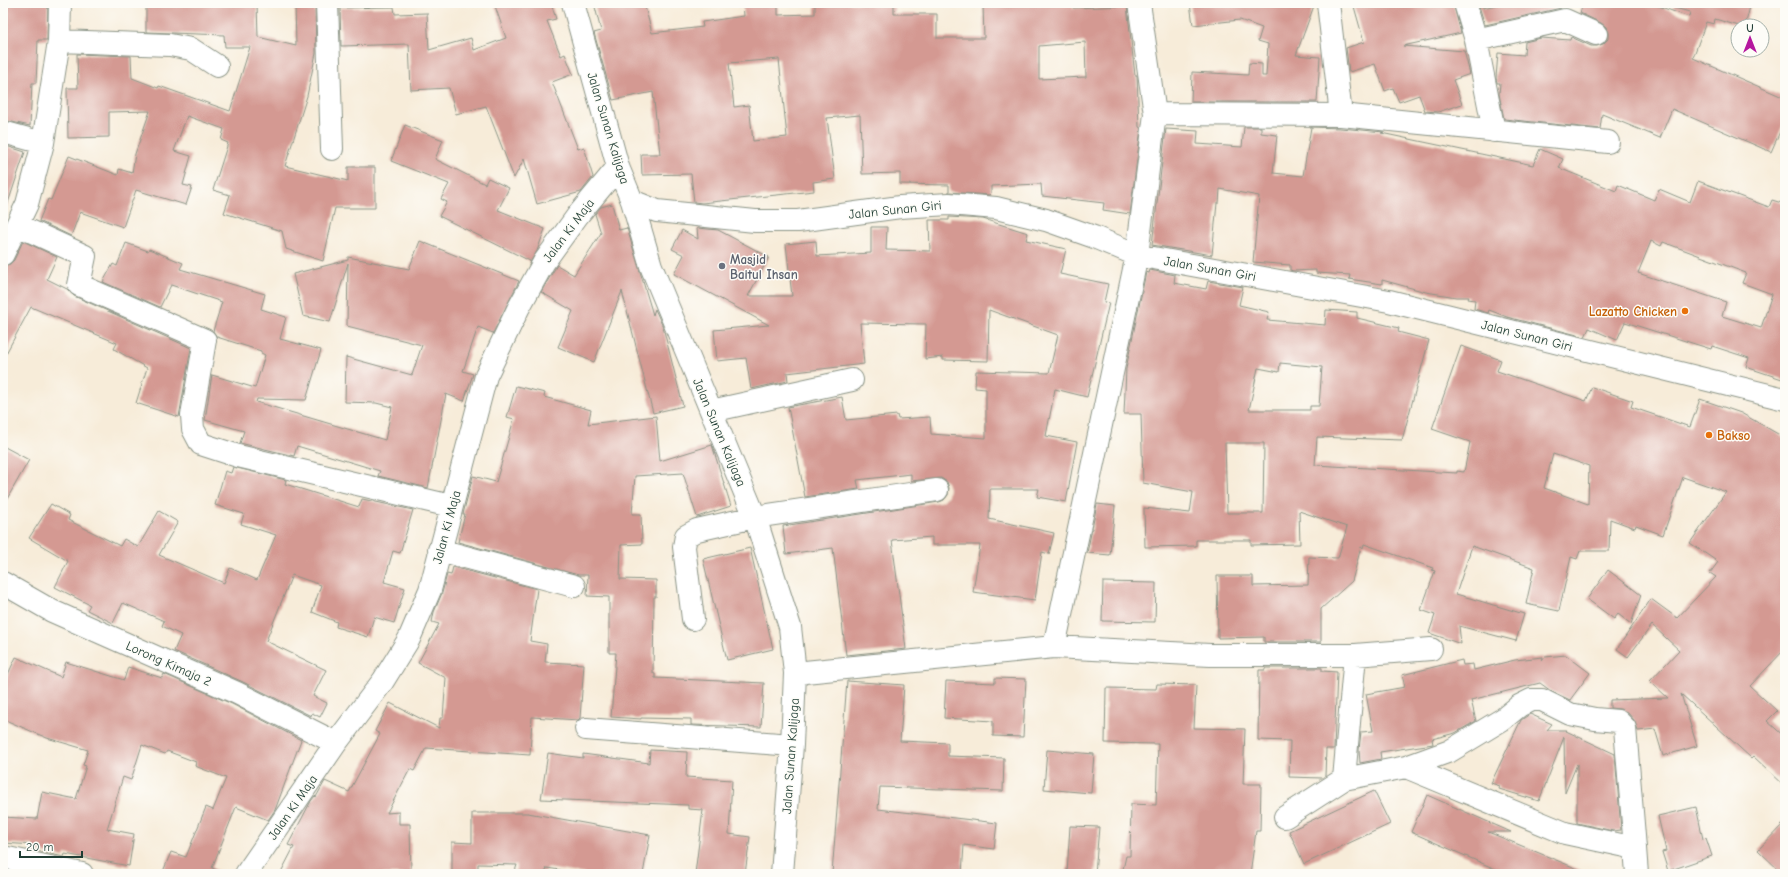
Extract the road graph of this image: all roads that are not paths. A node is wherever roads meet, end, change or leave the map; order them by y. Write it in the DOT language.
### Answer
graph roads {
  1 [pos="60,3"];
  2 [pos="327,3"];
  3 [pos="573,3"];
  4 [pos="1139,3"];
  5 [pos="1328,3"];
  6 [pos="1465,3"];
  7 [pos="1596,34"];
  8 [pos="1476,40"];
  9 [pos="59,41"];
  10 [pos="217,66"];
  11 [pos="1155,114"];
  12 [pos="1341,115"];
  13 [pos="1494,131"];
  14 [pos="3,132"];
  15 [pos="1608,142"];
  16 [pos="43,143"];
  17 [pos="332,149"];
  18 [pos="618,167"];
  19 [pos="632,201"];
  20 [pos="17,225"];
  21 [pos="3,254"];
  22 [pos="1137,255"];
  23 [pos="852,380"];
  24 [pos="1785,399"];
  25 [pos="711,411"];
  26 [pos="937,490"];
  27 [pos="451,506"];
  28 [pos="755,518"];
  29 [pos="439,550"];
  30 [pos="3,583"];
  31 [pos="574,586"];
  32 [pos="692,619"];
  33 [pos="1054,647"];
  34 [pos="1431,649"];
  35 [pos="1355,655"];
  36 [pos="795,673"];
  37 [pos="586,729"];
  38 [pos="336,743"];
  39 [pos="792,745"];
  40 [pos="1406,767"];
  41 [pos="1344,779"];
  42 [pos="1285,817"];
  43 [pos="1635,848"];
  44 [pos="3,857"];
  45 [pos="82,874"];
  46 [pos="246,874"];
  47 [pos="782,874"];
  48 [pos="1638,874"];
  1 -- 9 [label="street"];
  2 -- 17 [label="street"];
  3 -- 18 [label="street, Jalan Sunan Kalijaga"];
  4 -- 11 [label="street"];
  5 -- 12 [label="street"];
  6 -- 8 [label="street"];
  7 -- 8 [label="street"];
  8 -- 13 [label="street"];
  9 -- 10 [label="street"];
  9 -- 16 [label="street"];
  11 -- 12 [label="street"];
  11 -- 22 [label="street"];
  12 -- 13 [label="street"];
  13 -- 15 [label="street"];
  14 -- 16 [label="street"];
  16 -- 20 [label="street"];
  18 -- 19 [label="street, Jalan Sunan Kalijaga"];
  18 -- 27 [label="street, Jalan Ki Maja"];
  19 -- 22 [label="street, Jalan Sunan Giri"];
  19 -- 25 [label="street, Jalan Sunan Kalijaga"];
  20 -- 21 [label="street"];
  20 -- 27 [label="street"];
  22 -- 24 [label="street, Jalan Sunan Giri"];
  22 -- 33 [label="street"];
  23 -- 25 [label="street"];
  25 -- 28 [label="street, Jalan Sunan Kalijaga"];
  26 -- 28 [label="street"];
  27 -- 29 [label="street, Jalan Ki Maja"];
  28 -- 32 [label="street"];
  28 -- 36 [label="street, Jalan Sunan Kalijaga"];
  29 -- 31 [label="street"];
  29 -- 38 [label="street, Jalan Ki Maja"];
  30 -- 38 [label="street, Lorong Kimaja 2"];
  33 -- 35 [label="street"];
  33 -- 36 [label="street"];
  34 -- 35 [label="street"];
  35 -- 41 [label="street"];
  36 -- 39 [label="street, Jalan Sunan Kalijaga"];
  37 -- 39 [label="street"];
  38 -- 46 [label="street, Jalan Ki Maja"];
  39 -- 47 [label="street, Jalan Sunan Kalijaga"];
  40 -- 41 [label="street"];
  40 -- 43 [label="street"];
  40 -- 43 [label="street"];
  41 -- 42 [label="street"];
  43 -- 48 [label="street"];
  44 -- 45 [label="street"];
}
